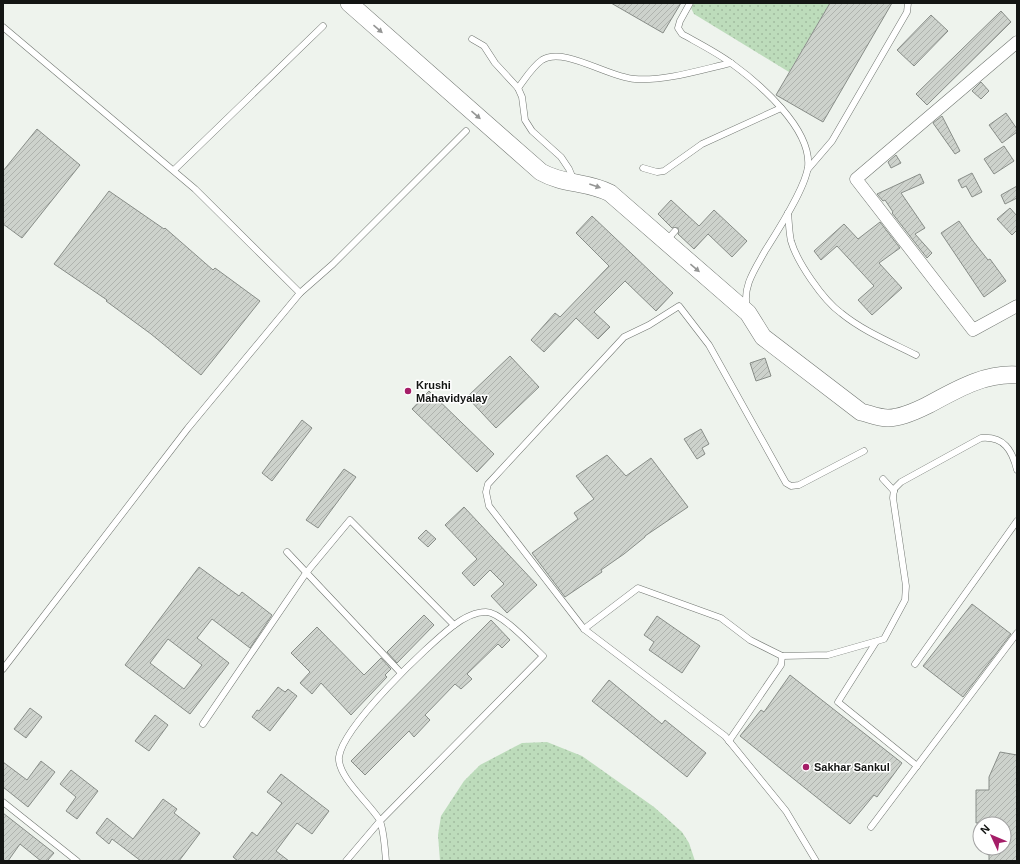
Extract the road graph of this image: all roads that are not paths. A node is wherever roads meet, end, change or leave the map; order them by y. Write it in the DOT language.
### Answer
graph roads {
  1 [pos="349,3"];
  2 [pos="690,3"];
  3 [pos="908,3"];
  4 [pos="323,26"];
  5 [pos="3,27"];
  6 [pos="472,39"];
  7 [pos="1017,42"];
  8 [pos="731,63"];
  9 [pos="518,88"];
  10 [pos="781,108"];
  11 [pos="466,130"];
  12 [pos="643,168"];
  13 [pos="808,168"];
  14 [pos="174,170"];
  15 [pos="574,183"];
  16 [pos="788,213"];
  17 [pos="300,293"];
  18 [pos="1017,306"];
  19 [pos="748,313"];
  20 [pos="916,355"];
  21 [pos="1017,375"];
  22 [pos="864,451"];
  23 [pos="1017,470"];
  24 [pos="883,479"];
  25 [pos="894,491"];
  26 [pos="1017,521"];
  27 [pos="287,552"];
  28 [pos="306,573"];
  29 [pos="454,625"];
  30 [pos="584,629"];
  31 [pos="1017,633"];
  32 [pos="876,642"];
  33 [pos="782,656"];
  34 [pos="915,664"];
  35 [pos="3,669"];
  36 [pos="401,674"];
  37 [pos="203,724"];
  38 [pos="729,741"];
  39 [pos="917,766"];
  40 [pos="3,802"];
  41 [pos="380,821"];
  42 [pos="871,827"];
  43 [pos="77,861"];
  44 [pos="346,861"];
  45 [pos="386,861"];
  46 [pos="816,861"];
  1 -- 15 [label="main road, one-way"];
  2 -- 8 [label="lane"];
  3 -- 13 [label="lane"];
  4 -- 14 [label="lane"];
  5 -- 14 [label="lane"];
  6 -- 9 [label="lane"];
  7 -- 18 [label="street"];
  8 -- 9 [label="lane"];
  8 -- 10 [label="lane"];
  9 -- 15 [label="lane"];
  10 -- 12 [label="lane"];
  10 -- 13 [label="lane"];
  11 -- 17 [label="lane"];
  13 -- 16 [label="lane"];
  14 -- 17 [label="lane"];
  15 -- 19 [label="main road, one-way"];
  16 -- 19 [label="lane"];
  16 -- 20 [label="lane"];
  17 -- 35 [label="lane"];
  19 -- 21 [label="main road"];
  22 -- 30 [label="lane"];
  23 -- 25 [label="lane"];
  24 -- 25 [label="lane"];
  25 -- 32 [label="lane"];
  26 -- 34 [label="lane"];
  27 -- 28 [label="lane"];
  28 -- 29 [label="lane"];
  28 -- 36 [label="lane"];
  28 -- 37 [label="lane"];
  29 -- 36 [label="lane"];
  29 -- 41 [label="lane"];
  30 -- 33 [label="lane"];
  30 -- 38 [label="lane"];
  31 -- 39 [label="lane"];
  32 -- 33 [label="lane"];
  32 -- 39 [label="lane"];
  33 -- 38 [label="lane"];
  36 -- 41 [label="lane"];
  38 -- 46 [label="lane"];
  39 -- 42 [label="lane"];
  40 -- 43 [label="lane"];
  41 -- 44 [label="lane"];
  41 -- 45 [label="lane"];
}
